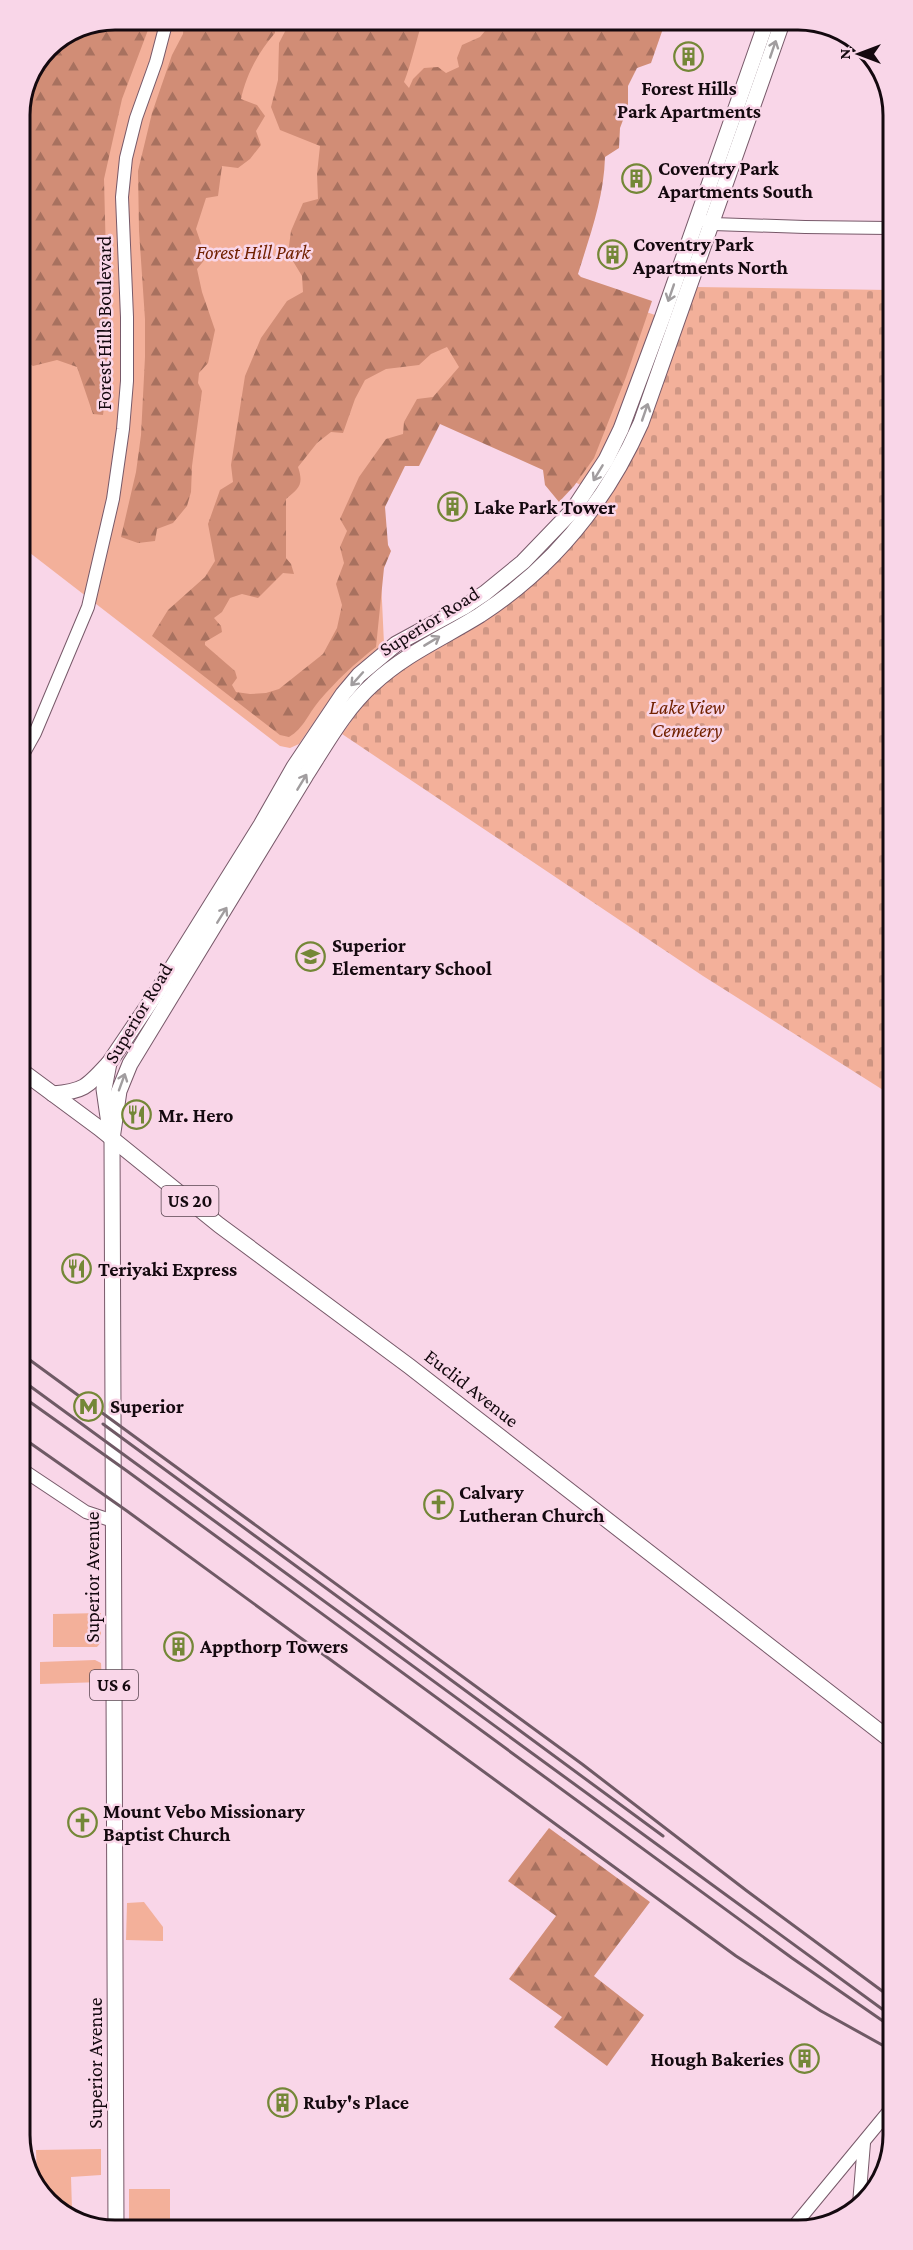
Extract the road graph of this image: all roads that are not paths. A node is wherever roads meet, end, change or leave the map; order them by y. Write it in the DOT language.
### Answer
graph roads {
  1 [pos="164,30"];
  2 [pos="764,30"];
  3 [pos="780,30"];
  4 [pos="697,218"];
  5 [pos="712,224"];
  6 [pos="883,228"];
  7 [pos="522,562"];
  8 [pos="533,576"];
  9 [pos="468,613"];
  10 [pos="30,742"];
  11 [pos="109,1063"];
  12 [pos="30,1077"];
  13 [pos="53,1094"];
  14 [pos="112,1139"];
  15 [pos="30,1475"];
  16 [pos="113,1521"];
  17 [pos="883,1735"];
  18 [pos="883,2119"];
  19 [pos="864,2143"];
  20 [pos="860,2193"];
  21 [pos="116,2220"];
  22 [pos="799,2220"];
  1 -- 10 [label="street, Forest Hills Boulevard"];
  2 -- 4 [label="main road, Superior Road"];
  5 -- 3 [label="main road, Superior Road, one-way"];
  4 -- 5 [label="street"];
  4 -- 7 [label="main road, Superior Road, one-way"];
  5 -- 6 [label="street"];
  8 -- 5 [label="main road, Superior Road, one-way"];
  7 -- 8 [label="street"];
  7 -- 9 [label="main road, Superior Road"];
  8 -- 9 [label="main road, Superior Road"];
  9 -- 11 [label="main road, Superior Road, one-way"];
  14 -- 9 [label="main road, Superior Road, one-way"];
  11 -- 13 [label="main road"];
  11 -- 14 [label="main road, Superior Road"];
  12 -- 13 [label="main road, Euclid Avenue"];
  13 -- 14 [label="main road, Euclid Avenue"];
  14 -- 16 [label="main road, Superior Avenue / US 6"];
  14 -- 17 [label="main road, Euclid Avenue / US 20"];
  15 -- 16 [label="street"];
  16 -- 21 [label="main road, Superior Avenue / US 6"];
  18 -- 19 [label="street"];
  19 -- 20 [label="street"];
  19 -- 22 [label="street"];
}
